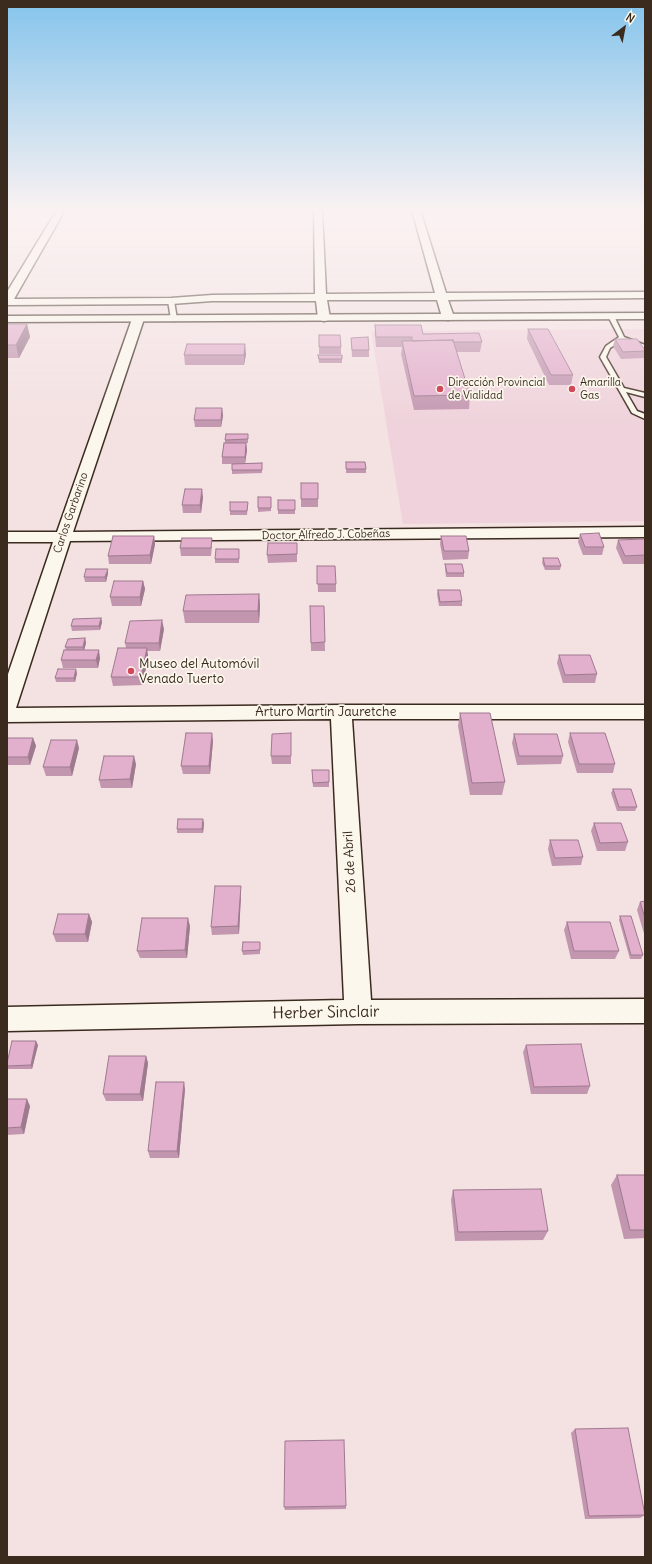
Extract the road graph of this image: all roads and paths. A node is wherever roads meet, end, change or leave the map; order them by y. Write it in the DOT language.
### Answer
graph roads {
  1 [pos="18,283"];
  2 [pos="321,283"];
  3 [pos="437,283"];
  4 [pos="645,296"];
  5 [pos="321,297"];
  6 [pos="441,297"];
  7 [pos="171,301"];
  8 [pos="7,302"];
  9 [pos="611,316"];
  10 [pos="645,316"];
  11 [pos="448,317"];
  12 [pos="324,318"];
  13 [pos="7,319"];
  14 [pos="138,319"];
  15 [pos="174,319"];
  16 [pos="622,338"];
  17 [pos="645,348"];
  18 [pos="621,389"];
  19 [pos="645,395"];
  20 [pos="645,417"];
  21 [pos="645,532"];
  22 [pos="7,537"];
  23 [pos="62,537"];
  24 [pos="7,707"];
  25 [pos="341,712"];
  26 [pos="645,712"];
  27 [pos="7,715"];
  28 [pos="645,1011"];
  29 [pos="358,1012"];
  30 [pos="7,1019"];
  1 -- 8 [label="main road"];
  2 -- 5 [label="main road"];
  3 -- 6 [label="main road"];
  4 -- 6 [label="main road"];
  5 -- 6 [label="main road"];
  5 -- 7 [label="main road"];
  5 -- 12 [label="main road"];
  6 -- 11 [label="main road"];
  7 -- 8 [label="main road"];
  7 -- 15 [label="lane"];
  9 -- 10 [label="main road"];
  9 -- 11 [label="main road"];
  9 -- 16 [label="lane"];
  11 -- 12 [label="main road"];
  12 -- 15 [label="main road"];
  13 -- 14 [label="main road"];
  14 -- 15 [label="main road"];
  14 -- 23 [label="main road, Carlos Garbarino"];
  16 -- 17 [label="lane"];
  16 -- 18 [label="lane"];
  18 -- 19 [label="lane"];
  18 -- 20 [label="lane"];
  21 -- 23 [label="main road, Doctor Alfredo J. Cobeñas"];
  22 -- 23 [label="main road, Doctor Alfredo J. Cobeñas"];
  23 -- 24 [label="main road, Carlos Garbarino"];
  25 -- 26 [label="main road, Arturo Martín Jauretche"];
  25 -- 27 [label="main road, Arturo Martín Jauretche"];
  25 -- 29 [label="main road, 26 de Abril"];
  28 -- 29 [label="main road, Herber Sinclair"];
  29 -- 30 [label="main road, Herber Sinclair"];
}
